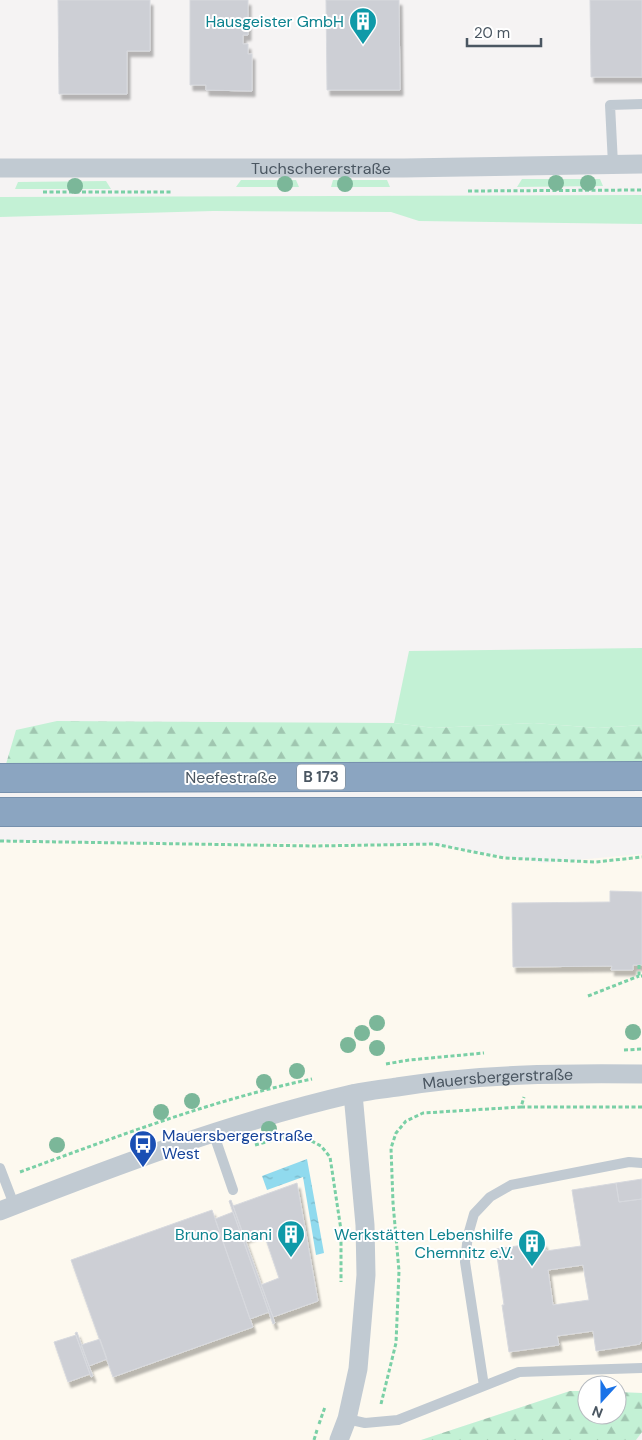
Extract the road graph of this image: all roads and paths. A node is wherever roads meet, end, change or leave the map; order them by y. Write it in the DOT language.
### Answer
graph roads {
  1 [pos="642,104"];
  2 [pos="613,164"];
  3 [pos="642,164"];
  4 [pos="0,168"];
  5 [pos="642,776"];
  6 [pos="0,778"];
  7 [pos="0,812"];
  8 [pos="636,814"];
  9 [pos="0,841"];
  10 [pos="642,857"];
  11 [pos="639,965"];
  12 [pos="640,976"];
  13 [pos="588,996"];
  14 [pos="531,1074"];
  15 [pos="642,1074"];
  16 [pos="353,1094"];
  17 [pos="522,1107"];
  18 [pos="642,1108"];
  19 [pos="213,1132"];
  20 [pos="220,1154"];
  21 [pos="642,1163"];
  22 [pos="0,1168"];
  23 [pos="233,1190"];
  24 [pos="9,1206"];
  25 [pos="341,1289"];
  26 [pos="642,1368"];
  27 [pos="484,1386"];
  28 [pos="328,1399"];
  29 [pos="377,1422"];
  30 [pos="341,1433"];
  31 [pos="314,1440"];
  1 -- 2 [label="lane"];
  2 -- 3 [label="street, Tuchschererstraße"];
  2 -- 4 [label="street, Tuchschererstraße"];
  5 -- 6 [label="highway, Neefestraße / B 173"];
  7 -- 8 [label="highway, B 173"];
  9 -- 10 [label="path"];
  11 -- 12 [label="path"];
  12 -- 13 [label="path"];
  14 -- 15 [label="street, Mauersbergerstraße"];
  14 -- 16 [label="street, Mauersbergerstraße"];
  14 -- 17 [label="path"];
  16 -- 19 [label="street, Mauersbergerstraße"];
  16 -- 30 [label="street"];
  17 -- 18 [label="path"];
  17 -- 29 [label="path"];
  19 -- 20 [label="lane"];
  19 -- 24 [label="street, Mauersbergerstraße"];
  20 -- 23 [label="lane"];
  20 -- 25 [label="path"];
  21 -- 27 [label="lane"];
  22 -- 24 [label="lane"];
  26 -- 27 [label="lane"];
  27 -- 29 [label="lane"];
  28 -- 31 [label="path"];
  29 -- 30 [label="lane"];
}
